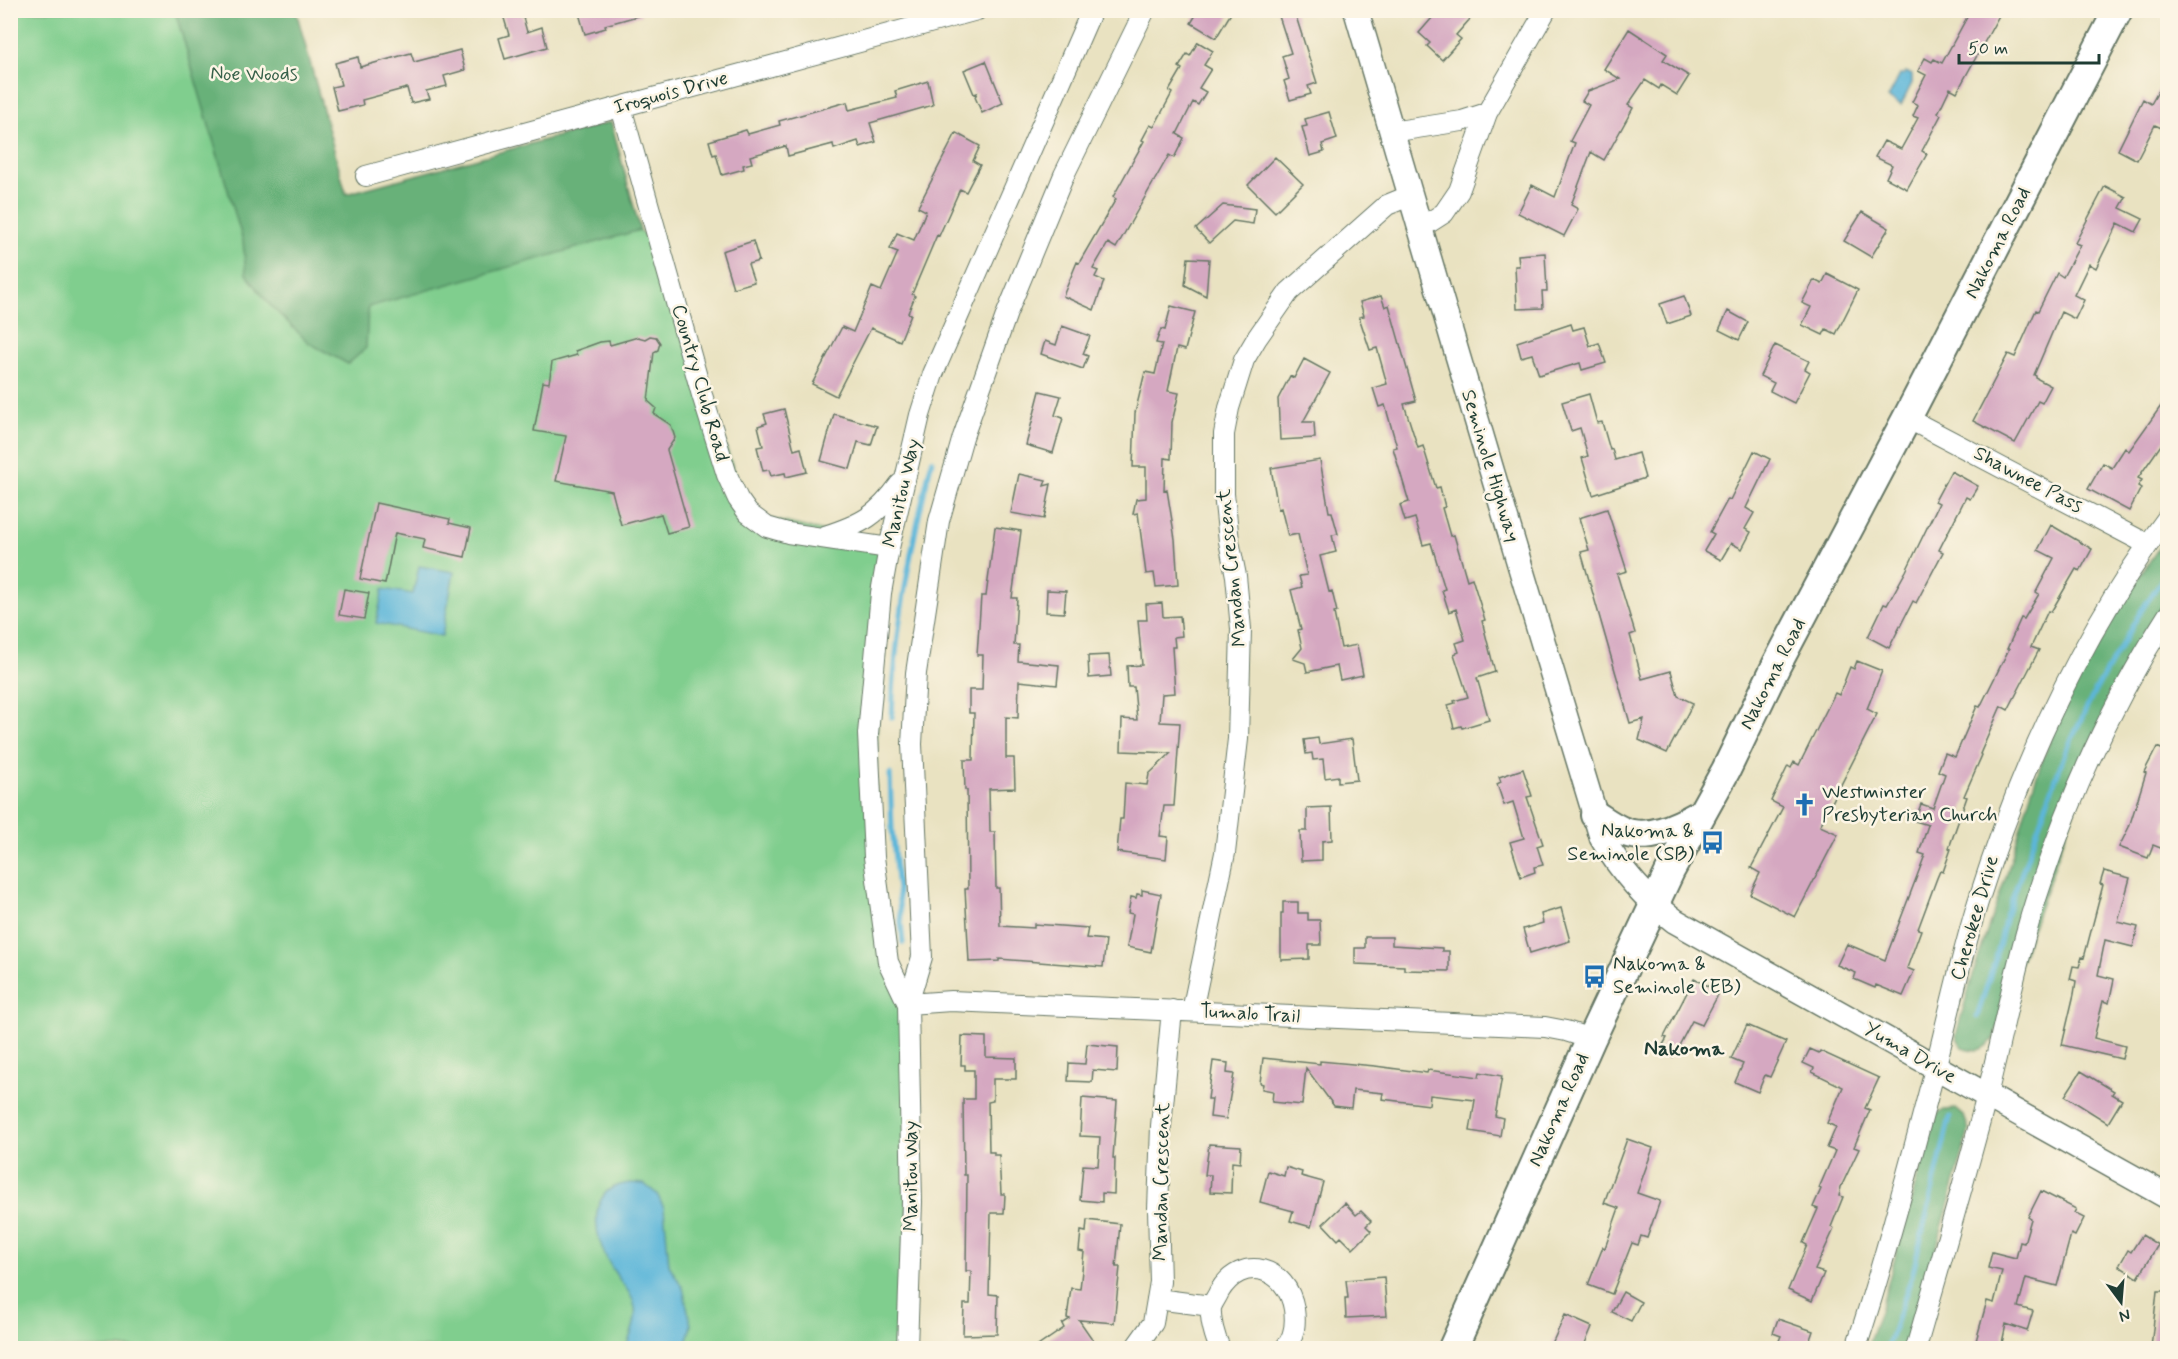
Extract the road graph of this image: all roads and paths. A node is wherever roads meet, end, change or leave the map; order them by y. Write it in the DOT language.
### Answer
graph roads {
  1 [pos="977,10"];
  2 [pos="1092,10"];
  3 [pos="1145,10"];
  4 [pos="1356,10"];
  5 [pos="1546,10"];
  6 [pos="2118,10"];
  7 [pos="621,107"];
  8 [pos="1487,113"];
  9 [pos="1391,132"];
  10 [pos="366,176"];
  11 [pos="1409,196"];
  12 [pos="1419,229"];
  13 [pos="1907,417"];
  14 [pos="905,477"];
  15 [pos="2168,517"];
  16 [pos="820,538"];
  17 [pos="2147,544"];
  18 [pos="889,548"];
  19 [pos="2168,615"];
  20 [pos="1701,814"];
  21 [pos="1595,815"];
  22 [pos="1654,905"];
  23 [pos="908,1004"];
  24 [pos="1172,1010"];
  25 [pos="1192,1011"];
  26 [pos="1591,1039"];
  27 [pos="1935,1067"];
  28 [pos="1986,1097"];
  29 [pos="2168,1197"];
  30 [pos="1157,1299"];
  31 [pos="1211,1306"];
  32 [pos="907,1348"];
  33 [pos="1135,1348"];
  34 [pos="1220,1348"];
  35 [pos="1286,1348"];
  36 [pos="1453,1348"];
  37 [pos="1856,1348"];
  38 [pos="1916,1348"];
  1 -- 7 [label="street, Iroquois Drive"];
  2 -- 14 [label="street, Manitou Way"];
  3 -- 23 [label="street, Manitou Way"];
  4 -- 9 [label="street, Seminole Highway"];
  5 -- 8 [label="street"];
  6 -- 13 [label="main road, Nakoma Road"];
  7 -- 10 [label="street, Iroquois Drive"];
  7 -- 16 [label="street, Country Club Road"];
  8 -- 9 [label="street"];
  8 -- 12 [label="street"];
  9 -- 11 [label="street, Seminole Highway"];
  11 -- 12 [label="street, Seminole Highway"];
  11 -- 25 [label="street, Mandan Crescent"];
  12 -- 21 [label="street, Seminole Highway"];
  13 -- 17 [label="street, Shawnee Pass"];
  13 -- 20 [label="main road, Nakoma Road"];
  14 -- 16 [label="street"];
  14 -- 18 [label="street, Manitou Way"];
  15 -- 17 [label="street, Cherokee Drive"];
  16 -- 18 [label="street, Country Club Road"];
  17 -- 27 [label="street, Cherokee Drive"];
  18 -- 23 [label="street, Manitou Way"];
  19 -- 28 [label="street"];
  20 -- 21 [label="main road"];
  20 -- 22 [label="main road, Nakoma Road"];
  21 -- 22 [label="street, Seminole Highway"];
  22 -- 26 [label="main road, Nakoma Road"];
  22 -- 27 [label="street, Yuma Drive"];
  23 -- 24 [label="street, Tumalo Trail"];
  23 -- 32 [label="street, Manitou Way"];
  24 -- 25 [label="street, Tumalo Trail"];
  24 -- 30 [label="street, Mandan Crescent"];
  25 -- 26 [label="street, Tumalo Trail"];
  26 -- 36 [label="main road, Nakoma Road"];
  27 -- 28 [label="street, Yuma Drive"];
  27 -- 37 [label="street, Cherokee Drive"];
  28 -- 29 [label="street, Yuma Drive"];
  28 -- 38 [label="street"];
  30 -- 31 [label="street"];
  30 -- 33 [label="street, Mandan Crescent"];
  31 -- 34 [label="street"];
  31 -- 35 [label="street"];
}
